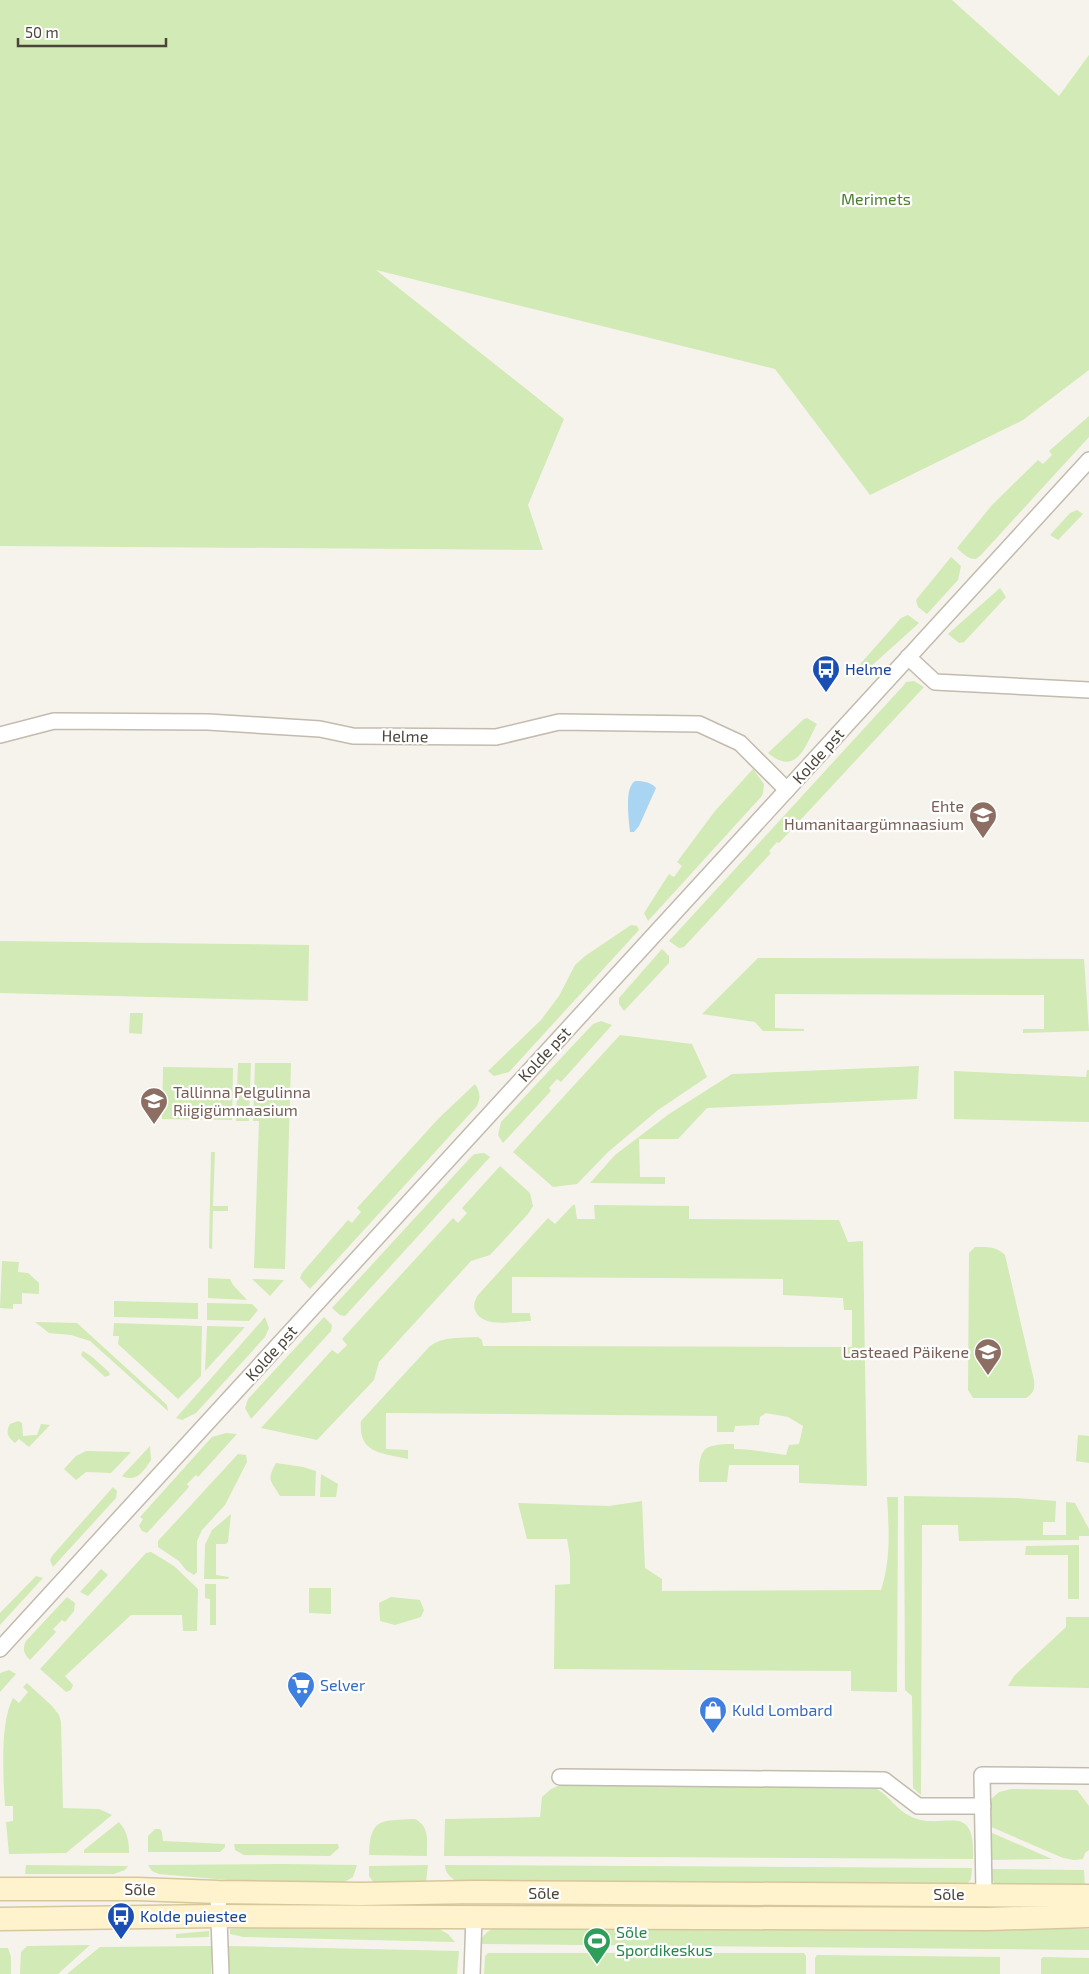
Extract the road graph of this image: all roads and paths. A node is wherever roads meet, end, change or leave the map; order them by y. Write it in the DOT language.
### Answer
graph roads {
  1 [pos="1089,460"];
  2 [pos="908,657"];
  3 [pos="1089,690"];
  4 [pos="0,735"];
  5 [pos="788,790"];
  6 [pos="0,1649"];
  7 [pos="1089,1776"];
  8 [pos="560,1777"];
  9 [pos="983,1806"];
  10 [pos="0,1889"];
  11 [pos="218,1892"];
  12 [pos="475,1892"];
  13 [pos="984,1894"];
  14 [pos="1089,1896"];
  15 [pos="219,1916"];
  16 [pos="1089,1916"];
  17 [pos="474,1917"];
  18 [pos="0,1919"];
  19 [pos="221,1974"];
  20 [pos="472,1974"];
  1 -- 2 [label="street, Kolde pst"];
  2 -- 3 [label="street"];
  2 -- 5 [label="street, Kolde pst"];
  4 -- 5 [label="street, Helme"];
  5 -- 6 [label="street, Kolde pst"];
  7 -- 9 [label="street"];
  8 -- 9 [label="street"];
  9 -- 13 [label="street"];
  10 -- 11 [label="main road, Sõle"];
  11 -- 12 [label="main road, Sõle"];
  11 -- 15 [label="street"];
  12 -- 13 [label="main road, Sõle"];
  12 -- 17 [label="main road"];
  13 -- 14 [label="main road, Sõle"];
  15 -- 17 [label="main road, Sõle"];
  15 -- 18 [label="main road, Sõle"];
  15 -- 19 [label="street"];
  16 -- 17 [label="main road, Sõle"];
  17 -- 20 [label="street"];
}
